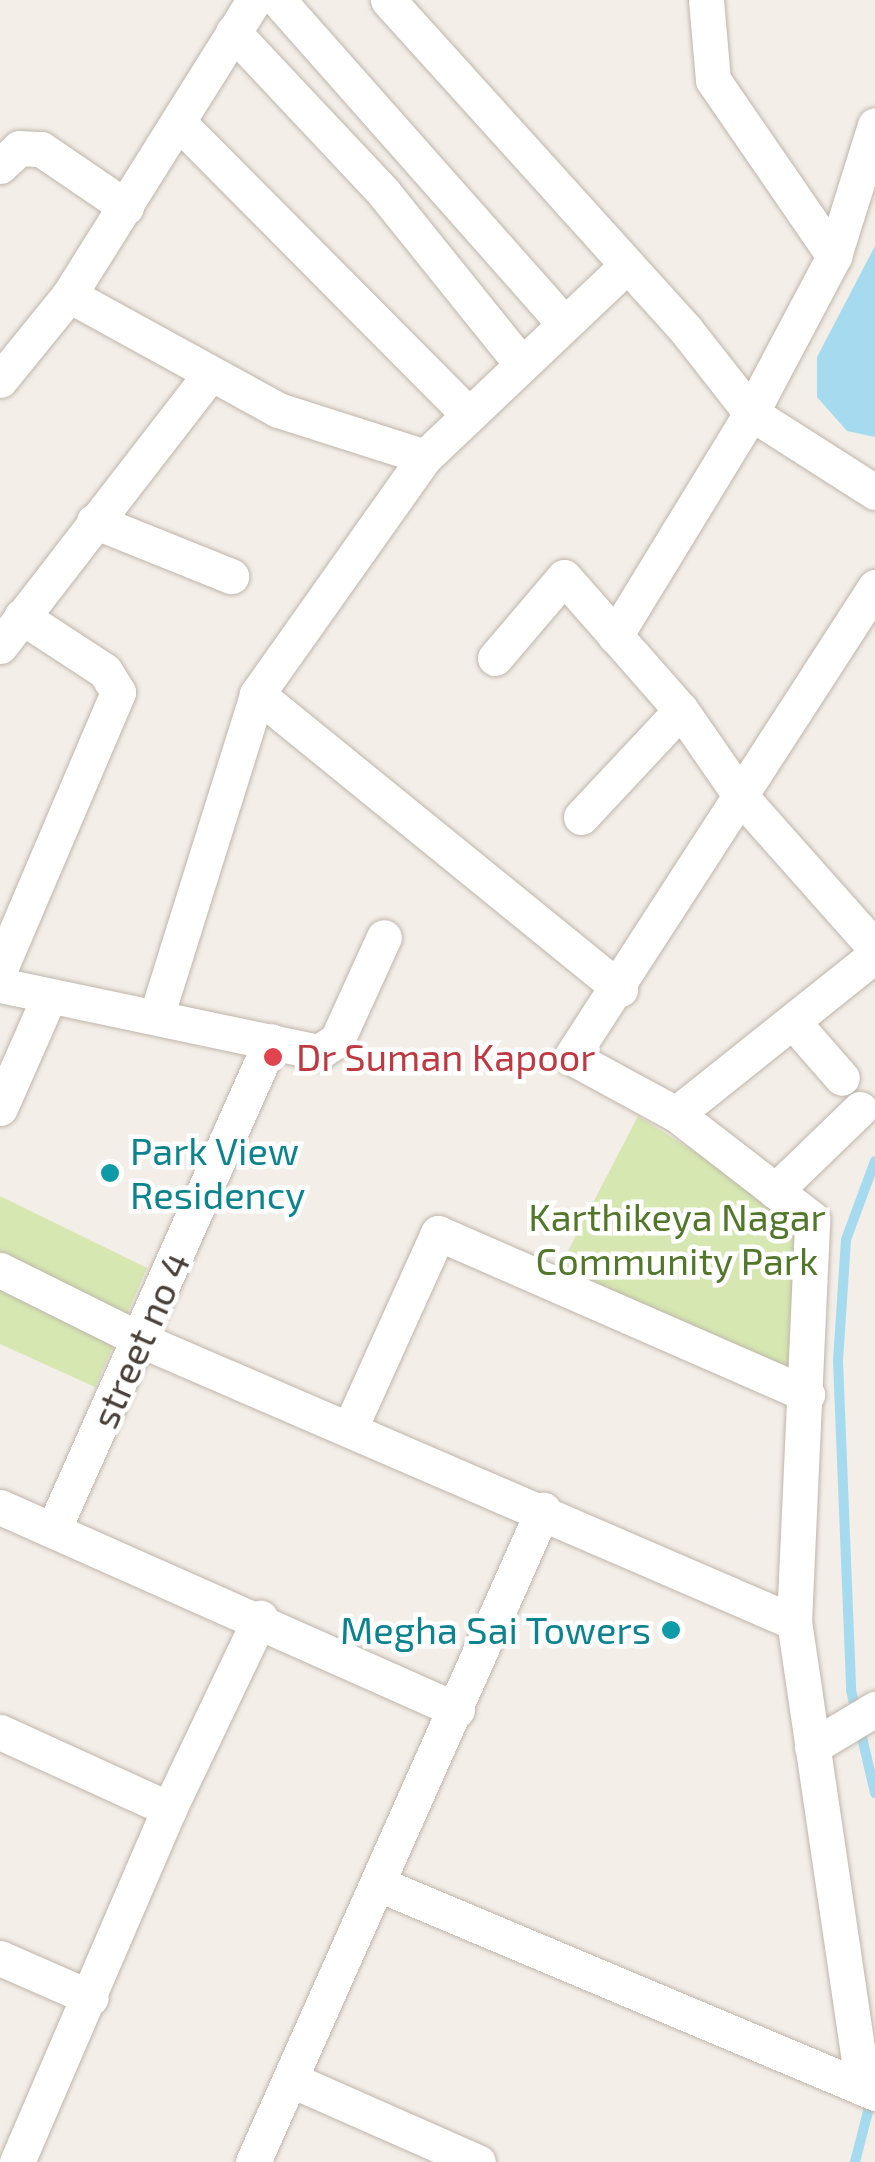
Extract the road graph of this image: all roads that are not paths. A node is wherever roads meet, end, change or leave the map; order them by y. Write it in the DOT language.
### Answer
graph roads {
  1 [pos="254,0"];
  2 [pos="278,0"];
  3 [pos="388,0"];
  4 [pos="706,0"];
  5 [pos="234,32"];
  6 [pos="179,123"];
  7 [pos="875,125"];
  8 [pos="0,166"];
  9 [pos="126,207"];
  10 [pos="834,256"];
  11 [pos="626,266"];
  12 [pos="69,295"];
  13 [pos="563,322"];
  14 [pos="520,362"];
  15 [pos="208,377"];
  16 [pos="0,380"];
  17 [pos="751,412"];
  18 [pos="468,414"];
  19 [pos="425,457"];
  20 [pos="875,492"];
  21 [pos="94,522"];
  22 [pos="231,576"];
  23 [pos="875,588"];
  24 [pos="22,616"];
  25 [pos="615,636"];
  26 [pos="0,646"];
  27 [pos="495,658"];
  28 [pos="257,694"];
  29 [pos="681,710"];
  30 [pos="742,798"];
  31 [pos="580,817"];
  32 [pos="384,937"];
  33 [pos="875,951"];
  34 [pos="0,970"];
  35 [pos="0,985"];
  36 [pos="620,988"];
  37 [pos="49,997"];
  38 [pos="156,1014"];
  39 [pos="793,1022"];
  40 [pos="271,1041"];
  41 [pos="842,1078"];
  42 [pos="0,1108"];
  43 [pos="860,1109"];
  44 [pos="676,1114"];
  45 [pos="775,1191"];
  46 [pos="0,1270"];
  47 [pos="141,1340"];
  48 [pos="807,1394"];
  49 [pos="350,1428"];
  50 [pos="0,1507"];
  51 [pos="543,1510"];
  52 [pos="54,1528"];
  53 [pos="260,1618"];
  54 [pos="794,1622"];
  55 [pos="458,1710"];
  56 [pos="863,1718"];
  57 [pos="0,1732"];
  58 [pos="812,1747"];
  59 [pos="169,1809"];
  60 [pos="381,1885"];
  61 [pos="0,1958"];
  62 [pos="91,1998"];
  63 [pos="294,2081"];
  64 [pos="869,2091"];
  65 [pos="17,2162"];
  66 [pos="254,2162"];
  67 [pos="478,2162"];
  1 -- 5 [label="street"];
  2 -- 13 [label="street"];
  3 -- 11 [label="street"];
  4 -- 10 [label="street"];
  5 -- 6 [label="street"];
  5 -- 14 [label="street"];
  6 -- 9 [label="street"];
  6 -- 18 [label="street"];
  7 -- 10 [label="street"];
  8 -- 9 [label="street"];
  9 -- 12 [label="street"];
  10 -- 17 [label="street"];
  11 -- 13 [label="street"];
  11 -- 17 [label="street"];
  12 -- 15 [label="street"];
  12 -- 16 [label="street"];
  13 -- 14 [label="street"];
  14 -- 18 [label="street"];
  15 -- 19 [label="street"];
  15 -- 21 [label="street"];
  17 -- 20 [label="street"];
  17 -- 25 [label="street"];
  18 -- 19 [label="street"];
  19 -- 28 [label="street"];
  21 -- 22 [label="street"];
  21 -- 24 [label="street"];
  23 -- 30 [label="street"];
  24 -- 26 [label="street"];
  24 -- 34 [label="street"];
  25 -- 27 [label="street"];
  25 -- 29 [label="street"];
  28 -- 36 [label="street"];
  28 -- 38 [label="street"];
  29 -- 30 [label="street"];
  29 -- 31 [label="street"];
  30 -- 33 [label="street"];
  30 -- 36 [label="street"];
  32 -- 40 [label="street"];
  33 -- 39 [label="street"];
  35 -- 37 [label="street"];
  36 -- 44 [label="street"];
  37 -- 38 [label="street"];
  37 -- 42 [label="street"];
  38 -- 40 [label="street"];
  39 -- 41 [label="street"];
  39 -- 44 [label="street"];
  40 -- 47 [label="street, street no 4"];
  43 -- 45 [label="street"];
  44 -- 45 [label="street"];
  45 -- 48 [label="street"];
  46 -- 47 [label="street"];
  47 -- 49 [label="street"];
  47 -- 52 [label="street, street no 4"];
  48 -- 49 [label="street"];
  48 -- 54 [label="street"];
  49 -- 51 [label="street"];
  50 -- 52 [label="street"];
  51 -- 54 [label="street"];
  51 -- 55 [label="street"];
  52 -- 53 [label="street"];
  53 -- 55 [label="street"];
  53 -- 59 [label="street"];
  54 -- 58 [label="street"];
  55 -- 60 [label="street"];
  56 -- 58 [label="street"];
  57 -- 59 [label="street"];
  58 -- 64 [label="street"];
  59 -- 62 [label="street"];
  60 -- 63 [label="street"];
  60 -- 64 [label="street"];
  61 -- 62 [label="street"];
  62 -- 65 [label="street"];
  63 -- 66 [label="street"];
  63 -- 67 [label="street"];
}
